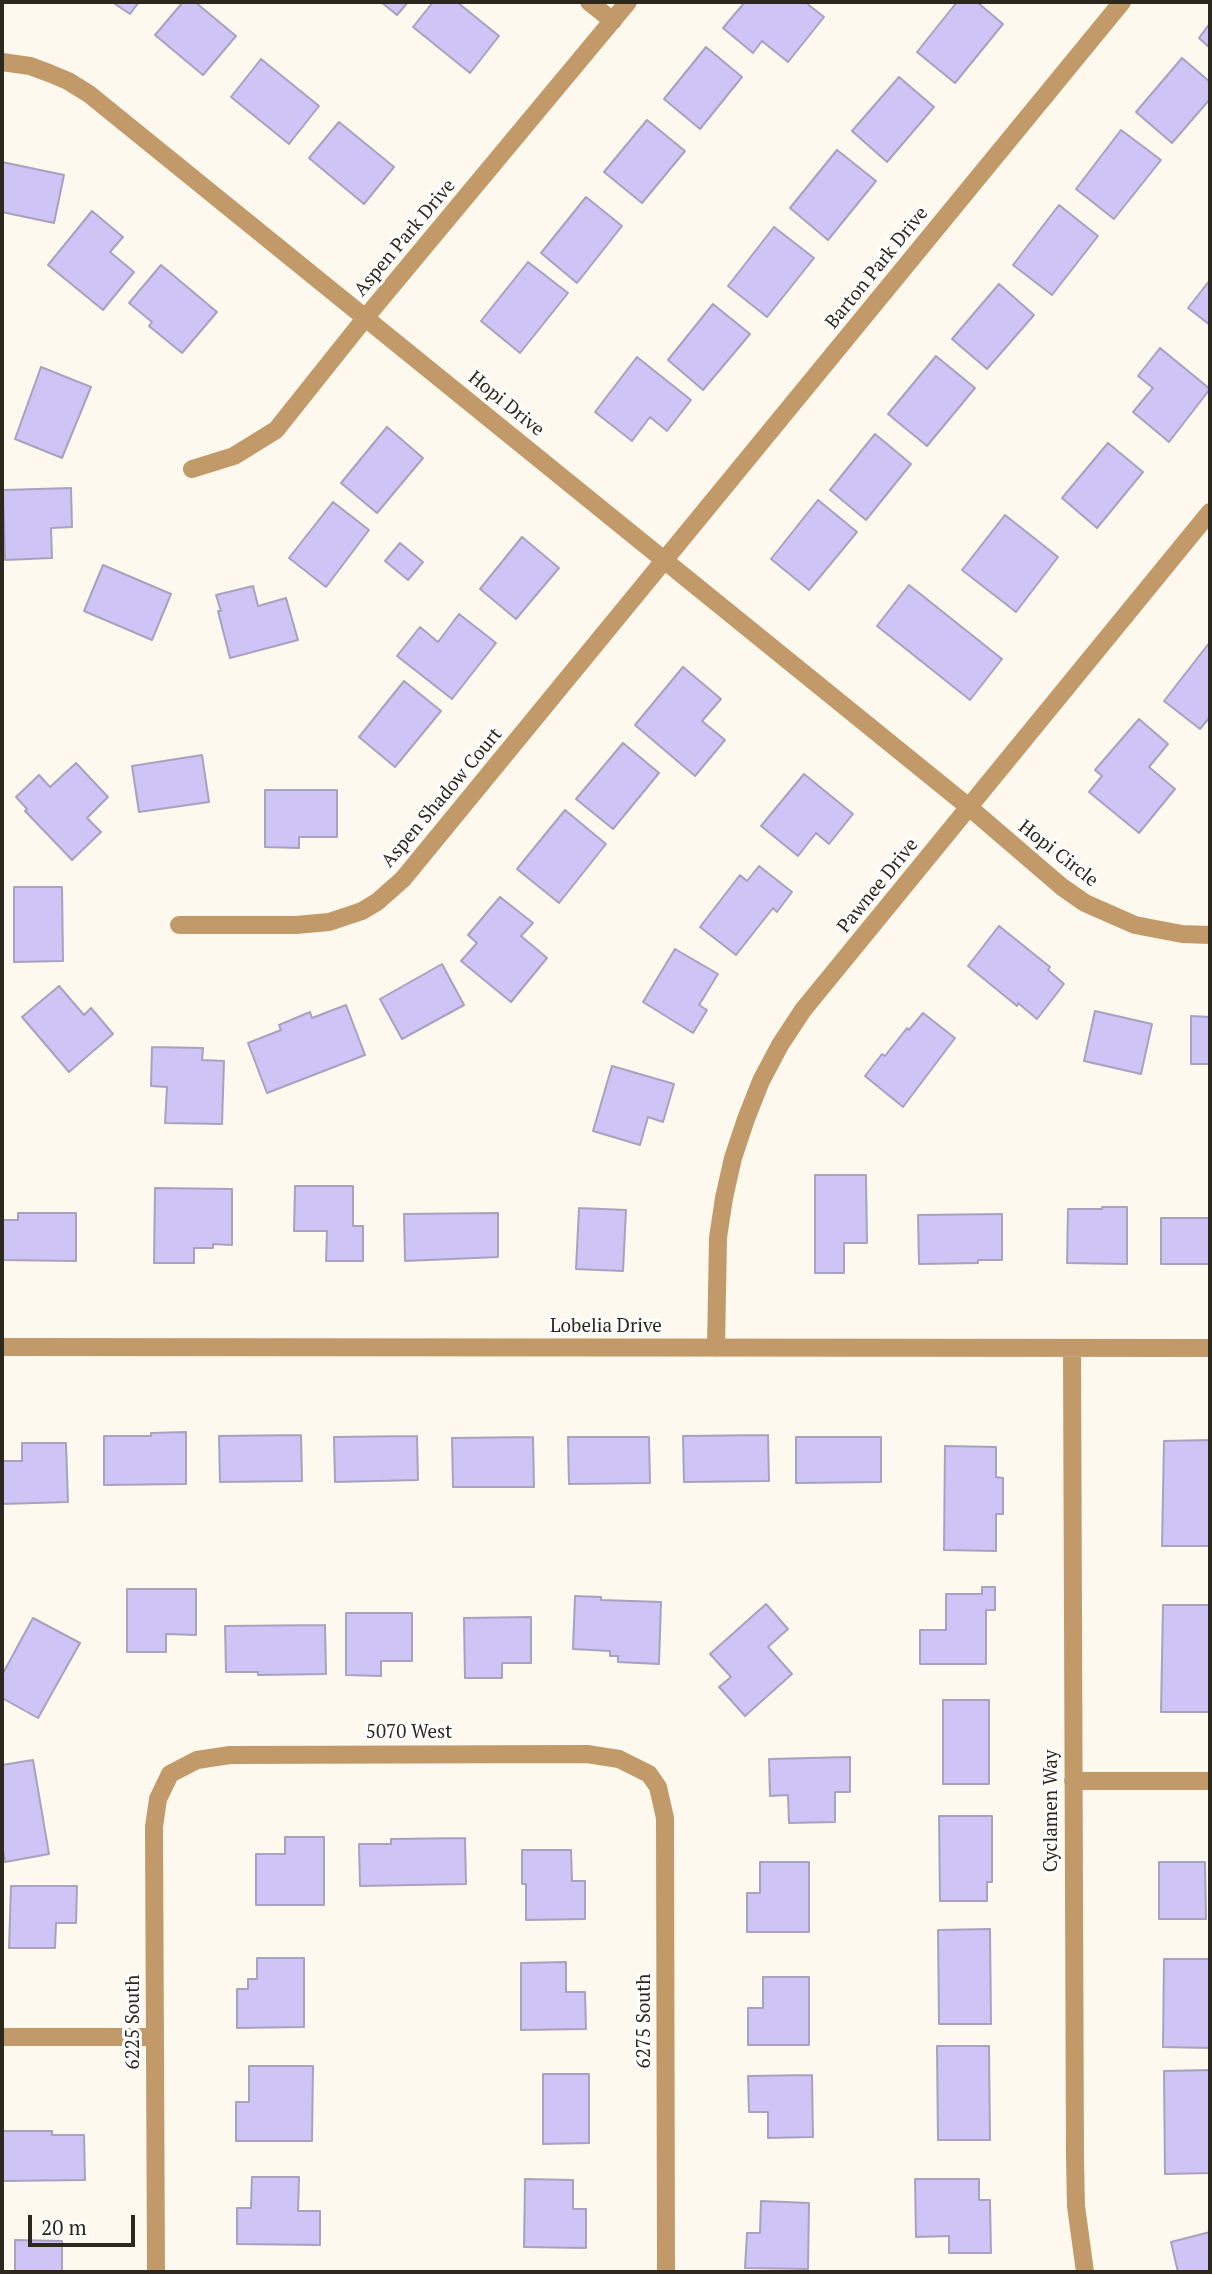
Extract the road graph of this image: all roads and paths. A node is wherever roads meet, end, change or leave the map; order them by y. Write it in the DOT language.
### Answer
graph roads {
  1 [pos="589,2"];
  2 [pos="628,2"];
  3 [pos="1122,2"];
  4 [pos="612,21"];
  5 [pos="2,62"];
  6 [pos="366,317"];
  7 [pos="192,469"];
  8 [pos="1210,512"];
  9 [pos="664,560"];
  10 [pos="970,808"];
  11 [pos="179,925"];
  12 [pos="1210,936"];
  13 [pos="2,1347"];
  14 [pos="716,1348"];
  15 [pos="1072,1348"];
  16 [pos="1210,1348"];
  17 [pos="170,1774"];
  18 [pos="649,1774"];
  19 [pos="1073,1781"];
  20 [pos="1210,1781"];
  21 [pos="2,2037"];
  22 [pos="155,2037"];
  23 [pos="156,2272"];
  24 [pos="666,2272"];
  25 [pos="1085,2272"];
  1 -- 4 [label="street"];
  2 -- 4 [label="street, Aspen Park Drive"];
  3 -- 9 [label="street, Barton Park Drive"];
  4 -- 6 [label="street, Aspen Park Drive"];
  5 -- 6 [label="street, Hopi Drive"];
  6 -- 7 [label="street, Aspen Park Drive"];
  6 -- 9 [label="street, Hopi Drive"];
  8 -- 10 [label="street, Pawnee Drive"];
  9 -- 10 [label="street, Hopi Drive"];
  9 -- 11 [label="street, Aspen Shadow Court"];
  10 -- 12 [label="street, Hopi Circle"];
  10 -- 14 [label="street, Pawnee Drive"];
  13 -- 14 [label="street, Lobelia Drive"];
  14 -- 15 [label="street, Lobelia Drive"];
  15 -- 16 [label="street, Lobelia Drive"];
  15 -- 19 [label="street, Cyclamen Way"];
  17 -- 18 [label="street, 5070 West"];
  17 -- 22 [label="street, 6225 South"];
  18 -- 24 [label="street, 6275 South"];
  19 -- 20 [label="street"];
  19 -- 25 [label="street, Cyclamen Way"];
  21 -- 22 [label="street"];
  22 -- 23 [label="street, 6225 South"];
}
